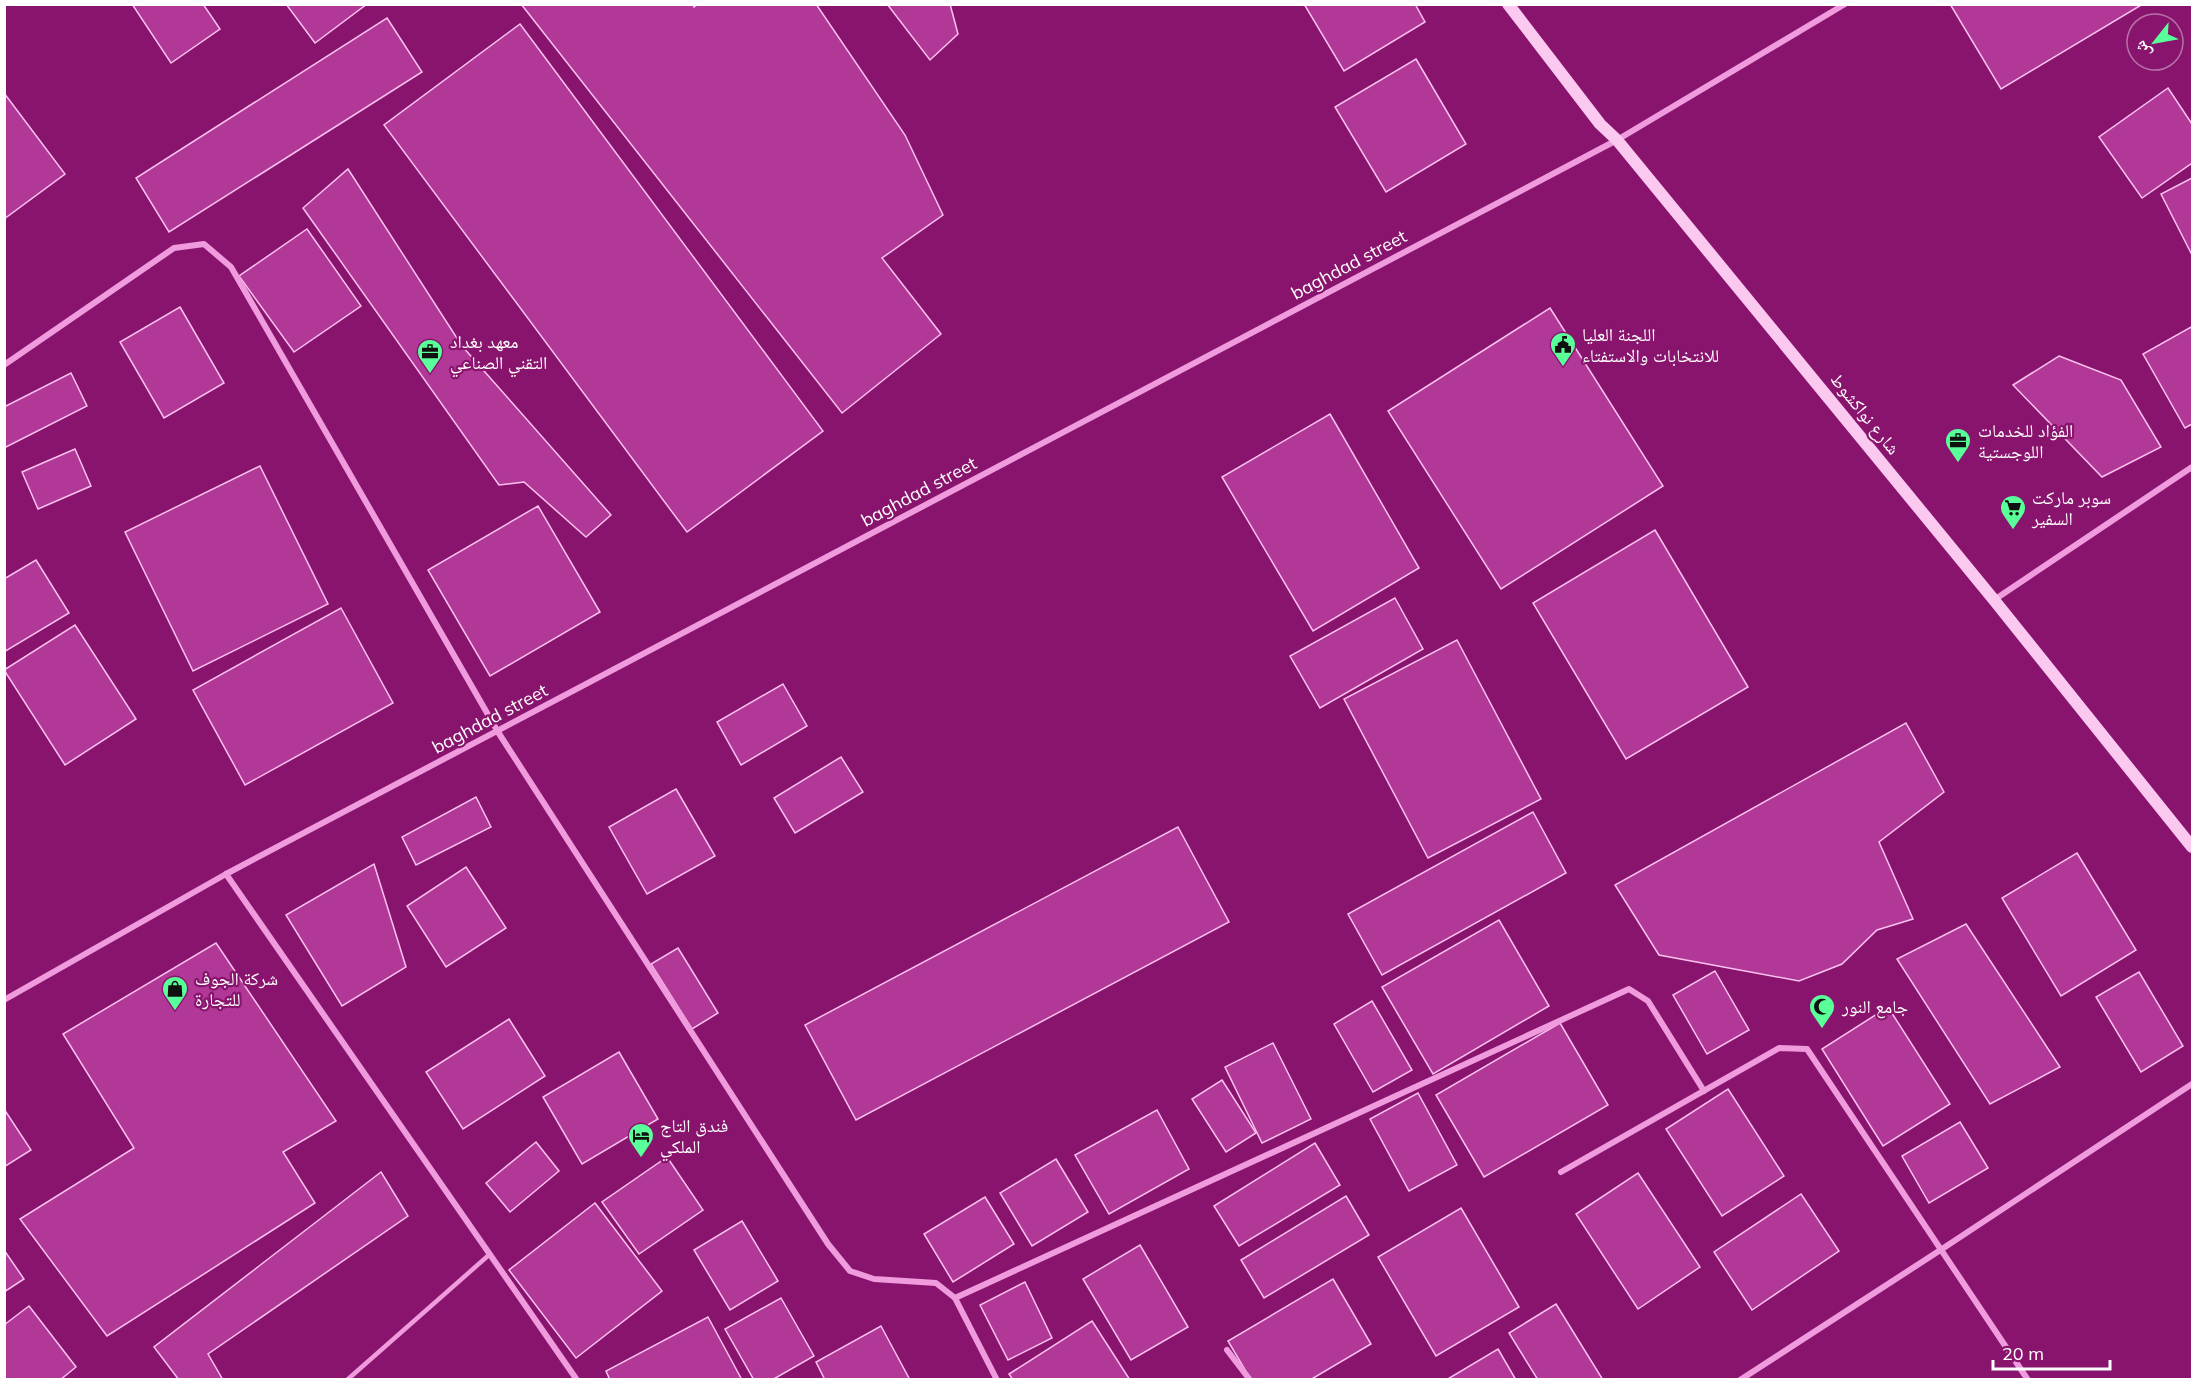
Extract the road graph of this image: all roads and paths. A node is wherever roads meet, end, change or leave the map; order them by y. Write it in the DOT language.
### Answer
graph roads {
  1 [pos="1508,4"];
  2 [pos="1845,4"];
  3 [pos="1617,140"];
  4 [pos="4,365"];
  5 [pos="2193,467"];
  6 [pos="1994,600"];
  7 [pos="498,732"];
  8 [pos="2193,847"];
  9 [pos="226,874"];
  10 [pos="4,1000"];
  11 [pos="2193,1084"];
  12 [pos="1704,1091"];
  13 [pos="1562,1172"];
  14 [pos="1942,1249"];
  15 [pos="490,1254"];
  16 [pos="955,1298"];
  17 [pos="1227,1350"];
  18 [pos="346,1380"];
  19 [pos="577,1380"];
  20 [pos="997,1380"];
  21 [pos="1250,1380"];
  22 [pos="1740,1380"];
  23 [pos="2028,1380"];
  1 -- 3 [label="street, شارع نواكشوط"];
  2 -- 3 [label="street, baghdad street"];
  3 -- 6 [label="street, شارع نواكشوط"];
  3 -- 7 [label="street, baghdad street"];
  4 -- 7 [label="street"];
  5 -- 6 [label="street"];
  6 -- 8 [label="street, شارع نواكشوط"];
  7 -- 9 [label="street, baghdad street"];
  7 -- 16 [label="street"];
  9 -- 10 [label="street, baghdad street"];
  9 -- 15 [label="street"];
  11 -- 14 [label="street"];
  12 -- 13 [label="street"];
  12 -- 14 [label="street"];
  12 -- 16 [label="street"];
  14 -- 22 [label="street"];
  14 -- 23 [label="street"];
  15 -- 18 [label="lane"];
  15 -- 19 [label="street"];
  16 -- 20 [label="street"];
  17 -- 21 [label="street"];
}
